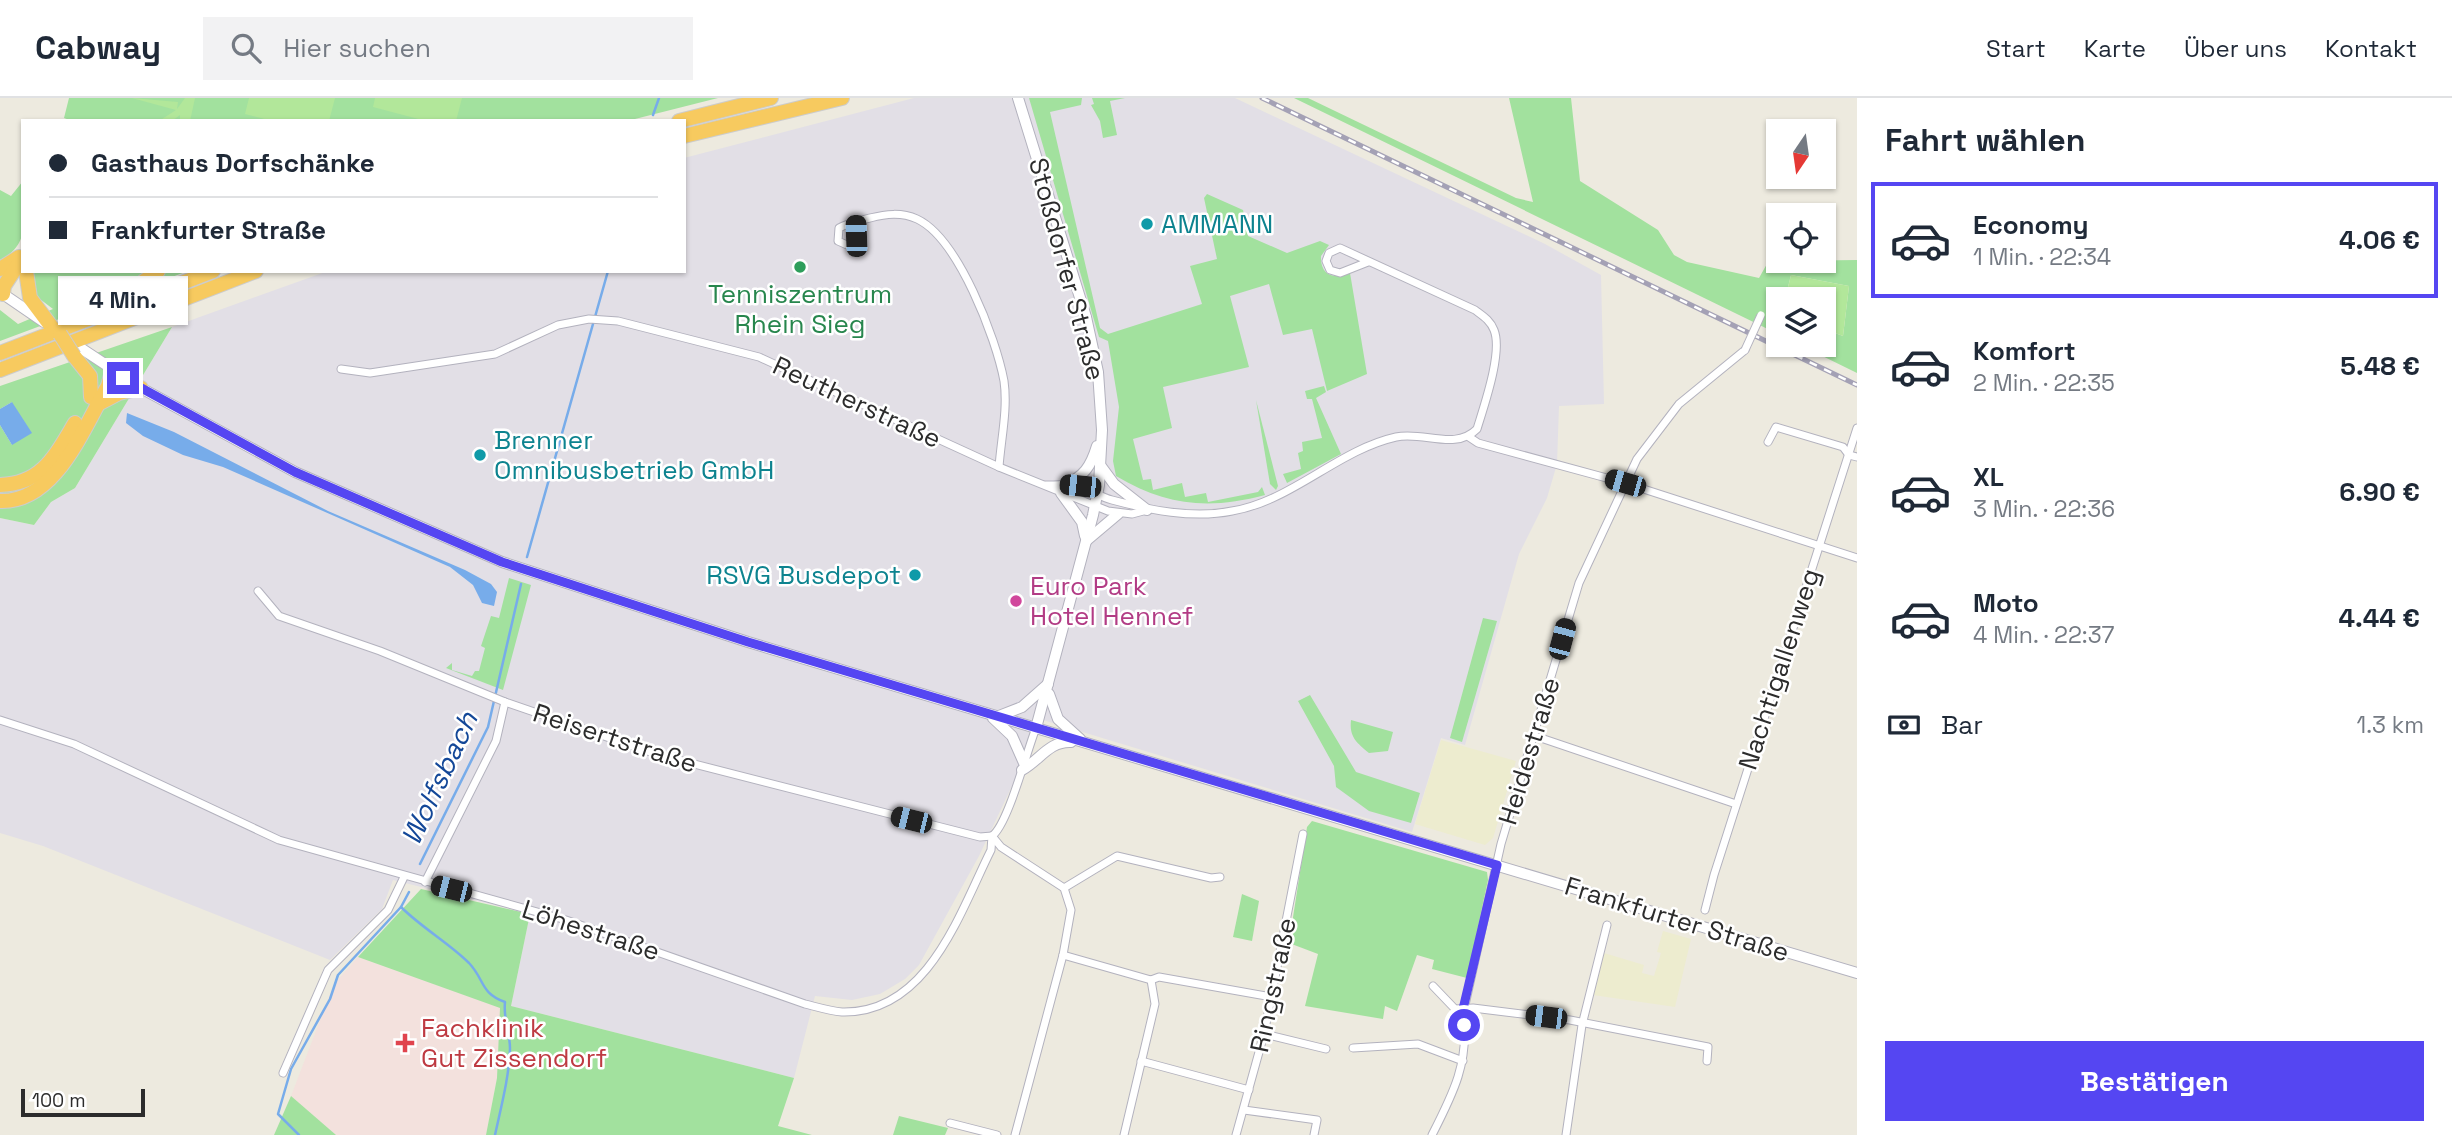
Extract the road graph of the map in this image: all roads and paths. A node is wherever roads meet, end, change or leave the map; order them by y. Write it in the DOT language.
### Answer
graph roads {
  1 [pos="771,98"];
  2 [pos="842,98"];
  3 [pos="1018,98"];
  4 [pos="686,119"];
  5 [pos="686,136"];
  6 [pos="856,222"];
  7 [pos="21,256"];
  8 [pos="21,258"];
  9 [pos="1368,262"];
  10 [pos="0,269"];
  11 [pos="24,273"];
  12 [pos="26,273"];
  13 [pos="156,273"];
  14 [pos="208,273"];
  15 [pos="251,273"];
  16 [pos="2,293"];
  17 [pos="1761,316"];
  18 [pos="43,319"];
  19 [pos="74,325"];
  20 [pos="68,343"];
  21 [pos="0,353"];
  22 [pos="341,369"];
  23 [pos="0,370"];
  24 [pos="112,372"];
  25 [pos="0,378"];
  26 [pos="141,388"];
  27 [pos="94,401"];
  28 [pos="1857,428"];
  29 [pos="1102,430"];
  30 [pos="1469,437"];
  31 [pos="1768,442"];
  32 [pos="1853,456"];
  33 [pos="1100,466"];
  34 [pos="999,467"];
  35 [pos="1625,483"];
  36 [pos="0,485"];
  37 [pos="1063,489"];
  38 [pos="0,500"];
  39 [pos="1096,500"];
  40 [pos="1147,510"];
  41 [pos="1118,514"];
  42 [pos="1086,541"];
  43 [pos="1818,548"];
  44 [pos="1857,558"];
  45 [pos="258,591"];
  46 [pos="1048,684"];
  47 [pos="502,701"];
  48 [pos="992,715"];
  49 [pos="0,720"];
  50 [pos="1036,728"];
  51 [pos="1535,736"];
  52 [pos="1085,743"];
  53 [pos="1023,767"];
  54 [pos="1736,804"];
  55 [pos="1303,834"];
  56 [pos="992,836"];
  57 [pos="1497,865"];
  58 [pos="404,877"];
  59 [pos="1220,877"];
  60 [pos="425,882"];
  61 [pos="1064,888"];
  62 [pos="1705,911"];
  63 [pos="1607,925"];
  64 [pos="1063,954"];
  65 [pos="1857,973"];
  66 [pos="1151,980"];
  67 [pos="1433,986"];
  68 [pos="1272,997"];
  69 [pos="1463,1009"];
  70 [pos="1582,1025"];
  71 [pos="1264,1034"];
  72 [pos="1353,1048"];
  73 [pos="1326,1049"];
  74 [pos="1141,1061"];
  75 [pos="1463,1061"];
  76 [pos="1707,1061"];
  77 [pos="283,1073"];
  78 [pos="1249,1090"];
  79 [pos="1244,1110"];
  80 [pos="950,1123"];
  81 [pos="984,1134"];
  82 [pos="997,1135"];
  83 [pos="1015,1135"];
  84 [pos="1124,1135"];
  85 [pos="1236,1135"];
  86 [pos="1314,1135"];
  87 [pos="1432,1135"];
  88 [pos="1566,1135"];
  1 -- 4 [label="highway"];
  2 -- 5 [label="highway"];
  3 -- 29 [label="main road, Stoßdorfer Straße"];
  6 -- 34 [label="street"];
  7 -- 10 [label="highway"];
  8 -- 16 [label="highway"];
  9 -- 9 [label="street"];
  9 -- 30 [label="street"];
  11 -- 16 [label="highway"];
  12 -- 18 [label="highway"];
  13 -- 19 [label="highway"];
  14 -- 19 [label="highway"];
  15 -- 20 [label="highway"];
  16 -- 18 [label="main road"];
  17 -- 35 [label="street, Heidestraße, bridge"];
  18 -- 20 [label="highway"];
  19 -- 21 [label="highway"];
  20 -- 23 [label="highway"];
  20 -- 24 [label="main road"];
  20 -- 25 [label="highway"];
  20 -- 27 [label="highway"];
  22 -- 34 [label="street, Reutherstraße"];
  24 -- 26 [label="main road"];
  24 -- 27 [label="highway"];
  26 -- 27 [label="highway"];
  26 -- 48 [label="main road"];
  27 -- 36 [label="highway"];
  27 -- 38 [label="highway"];
  28 -- 32 [label="street, Nachtigallenweg"];
  29 -- 33 [label="main road, Stoßdorfer Straße"];
  29 -- 37 [label="main road"];
  30 -- 35 [label="street"];
  30 -- 40 [label="street"];
  31 -- 32 [label="street"];
  32 -- 43 [label="street, Nachtigallenweg"];
  33 -- 39 [label="main road, Stoßdorfer Straße"];
  33 -- 40 [label="main road"];
  34 -- 37 [label="street, Reutherstraße"];
  35 -- 43 [label="street"];
  35 -- 51 [label="street, Heidestraße"];
  37 -- 39 [label="street, Reutherstraße"];
  37 -- 39 [label="street, Reutherstraße"];
  37 -- 42 [label="main road"];
  39 -- 40 [label="street"];
  39 -- 41 [label="street, Reutherstraße"];
  39 -- 42 [label="main road, Stoßdorfer Straße"];
  40 -- 41 [label="street"];
  41 -- 42 [label="main road"];
  42 -- 46 [label="main road, Stoßdorfer Straße"];
  43 -- 44 [label="street"];
  43 -- 54 [label="street, Nachtigallenweg"];
  45 -- 47 [label="street, Reisertstraße"];
  46 -- 48 [label="main road"];
  46 -- 50 [label="main road, Stoßdorfer Straße"];
  46 -- 52 [label="main road"];
  47 -- 56 [label="street, Reisertstraße"];
  47 -- 60 [label="street"];
  48 -- 50 [label="main road"];
  48 -- 53 [label="main road"];
  49 -- 58 [label="street, Löhestraße"];
  50 -- 52 [label="main road"];
  50 -- 53 [label="street, Löhestraße"];
  51 -- 54 [label="street"];
  51 -- 57 [label="street, Heidestraße"];
  52 -- 53 [label="main road"];
  52 -- 57 [label="main road, Frankfurter Straße"];
  53 -- 56 [label="street, Löhestraße"];
  54 -- 62 [label="street, Nachtigallenweg"];
  55 -- 68 [label="street, Ringstraße"];
  56 -- 60 [label="street, Löhestraße"];
  56 -- 61 [label="street"];
  57 -- 65 [label="main road, Frankfurter Straße"];
  57 -- 69 [label="street, Heidestraße"];
  58 -- 60 [label="street, Löhestraße"];
  58 -- 77 [label="street"];
  59 -- 61 [label="street"];
  61 -- 64 [label="street"];
  63 -- 70 [label="street"];
  64 -- 66 [label="street"];
  64 -- 83 [label="street"];
  66 -- 68 [label="street"];
  66 -- 74 [label="street"];
  67 -- 69 [label="street"];
  68 -- 71 [label="street, Ringstraße"];
  69 -- 70 [label="street"];
  69 -- 75 [label="street, Heidestraße"];
  70 -- 76 [label="street"];
  70 -- 88 [label="street"];
  71 -- 73 [label="street"];
  71 -- 78 [label="street, Ringstraße"];
  72 -- 75 [label="street"];
  74 -- 78 [label="street"];
  74 -- 84 [label="street"];
  75 -- 87 [label="street, Heidestraße"];
  78 -- 79 [label="street, Ringstraße"];
  79 -- 85 [label="street, Ringstraße"];
  79 -- 86 [label="street"];
  80 -- 81 [label="street"];
  81 -- 82 [label="street"];
}
